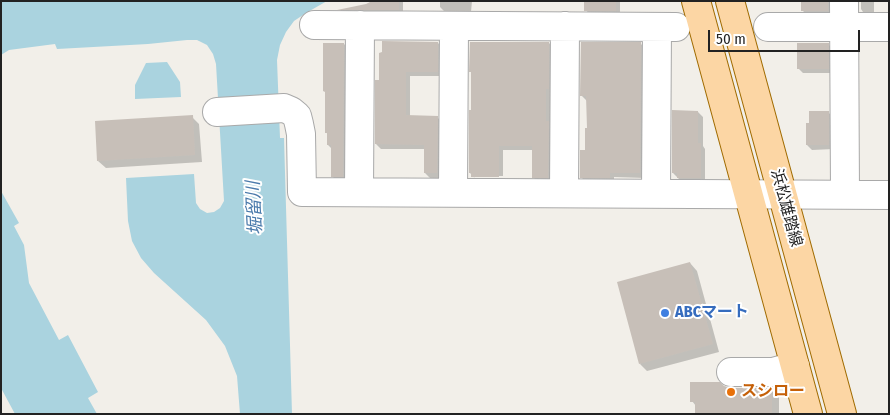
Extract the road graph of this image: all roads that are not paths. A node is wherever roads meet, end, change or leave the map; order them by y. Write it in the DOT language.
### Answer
graph roads {
  1 [pos="696,1"];
  2 [pos="730,1"];
  3 [pos="844,14"];
  4 [pos="314,25"];
  5 [pos="360,25"];
  6 [pos="454,26"];
  7 [pos="565,26"];
  8 [pos="768,26"];
  9 [pos="889,26"];
  10 [pos="217,112"];
  11 [pos="359,192"];
  12 [pos="453,192"];
  13 [pos="564,193"];
  14 [pos="656,194"];
  15 [pos="748,194"];
  16 [pos="783,194"];
  17 [pos="844,194"];
  18 [pos="889,195"];
  19 [pos="795,366"];
  20 [pos="731,372"];
  21 [pos="808,414"];
  22 [pos="842,414"];
  1 -- 15 [label="main road, 浜松雄踏線"];
  2 -- 16 [label="main road, 浜松雄踏線"];
  3 -- 8 [label="street"];
  3 -- 9 [label="street"];
  3 -- 17 [label="street"];
  4 -- 5 [label="street"];
  5 -- 6 [label="street"];
  5 -- 11 [label="street"];
  6 -- 7 [label="street"];
  6 -- 12 [label="street"];
  7 -- 13 [label="street"];
  7 -- 14 [label="street"];
  10 -- 11 [label="street"];
  11 -- 12 [label="street"];
  12 -- 13 [label="street"];
  13 -- 14 [label="street"];
  14 -- 15 [label="street"];
  15 -- 16 [label="street"];
  15 -- 19 [label="main road, 浜松雄踏線"];
  16 -- 17 [label="street"];
  16 -- 22 [label="main road, 浜松雄踏線"];
  17 -- 18 [label="street"];
  19 -- 20 [label="street"];
  19 -- 21 [label="main road, 浜松雄踏線"];
}
